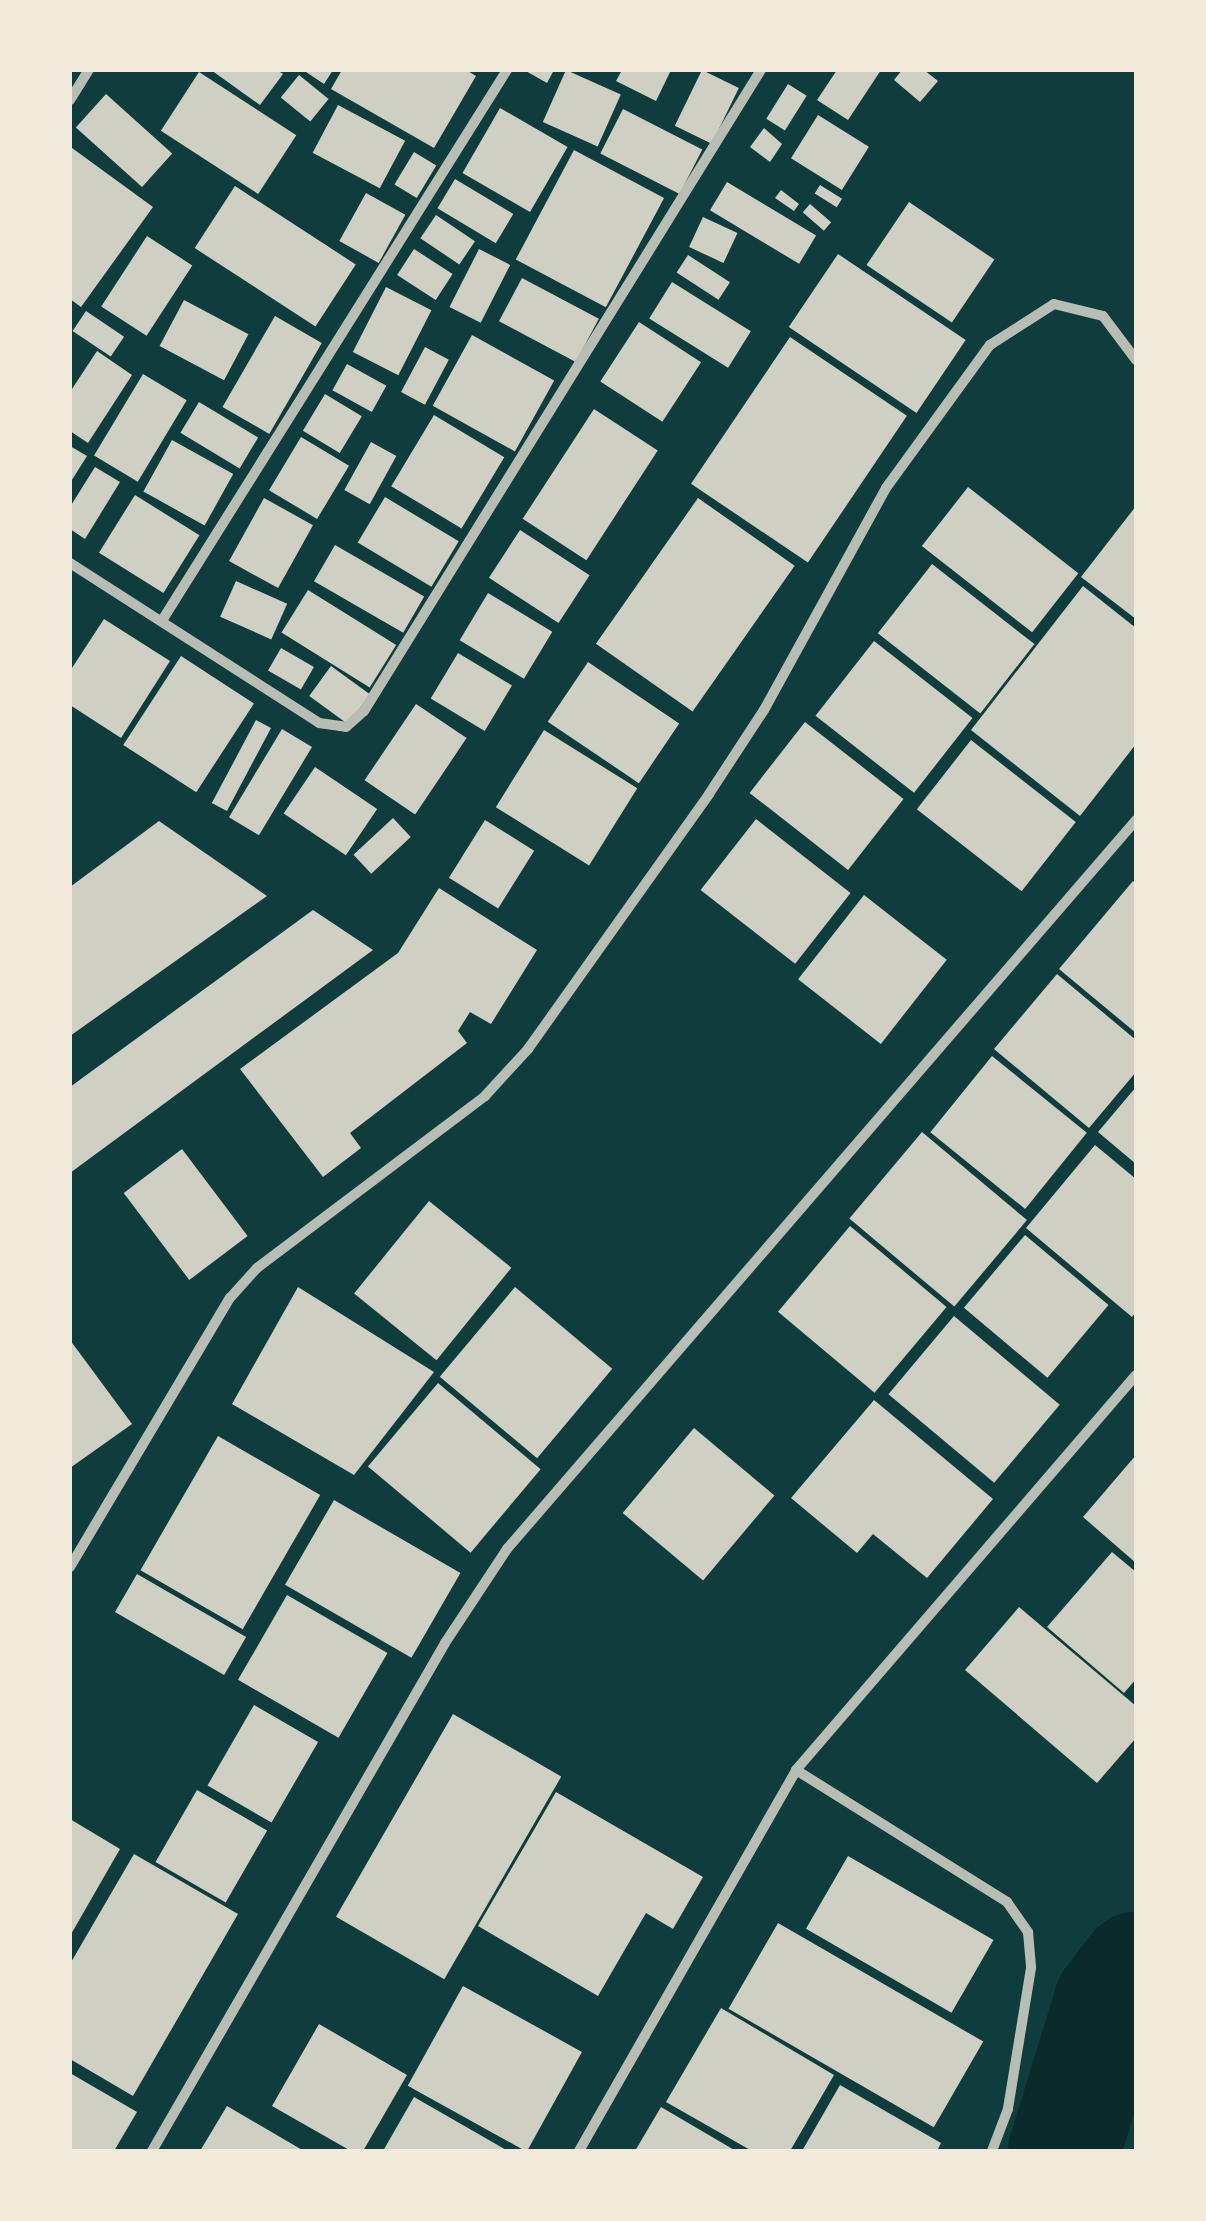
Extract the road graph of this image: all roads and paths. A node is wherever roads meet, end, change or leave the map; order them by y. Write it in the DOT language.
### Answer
graph roads {
  1 [pos="89,70"];
  2 [pos="507,70"];
  3 [pos="760,70"];
  4 [pos="70,100"];
  5 [pos="1136,360"];
  6 [pos="70,563"];
  7 [pos="163,618"];
  8 [pos="1136,820"];
  9 [pos="1136,1374"];
  10 [pos="70,1567"];
  11 [pos="796,1770"];
  12 [pos="152,2151"];
  13 [pos="579,2151"];
  14 [pos="992,2151"];
  1 -- 4 [label="street"];
  2 -- 7 [label="street"];
  3 -- 7 [label="street"];
  5 -- 10 [label="street"];
  6 -- 7 [label="street"];
  8 -- 12 [label="street"];
  9 -- 11 [label="street"];
  11 -- 13 [label="street"];
  11 -- 14 [label="street"];
}
